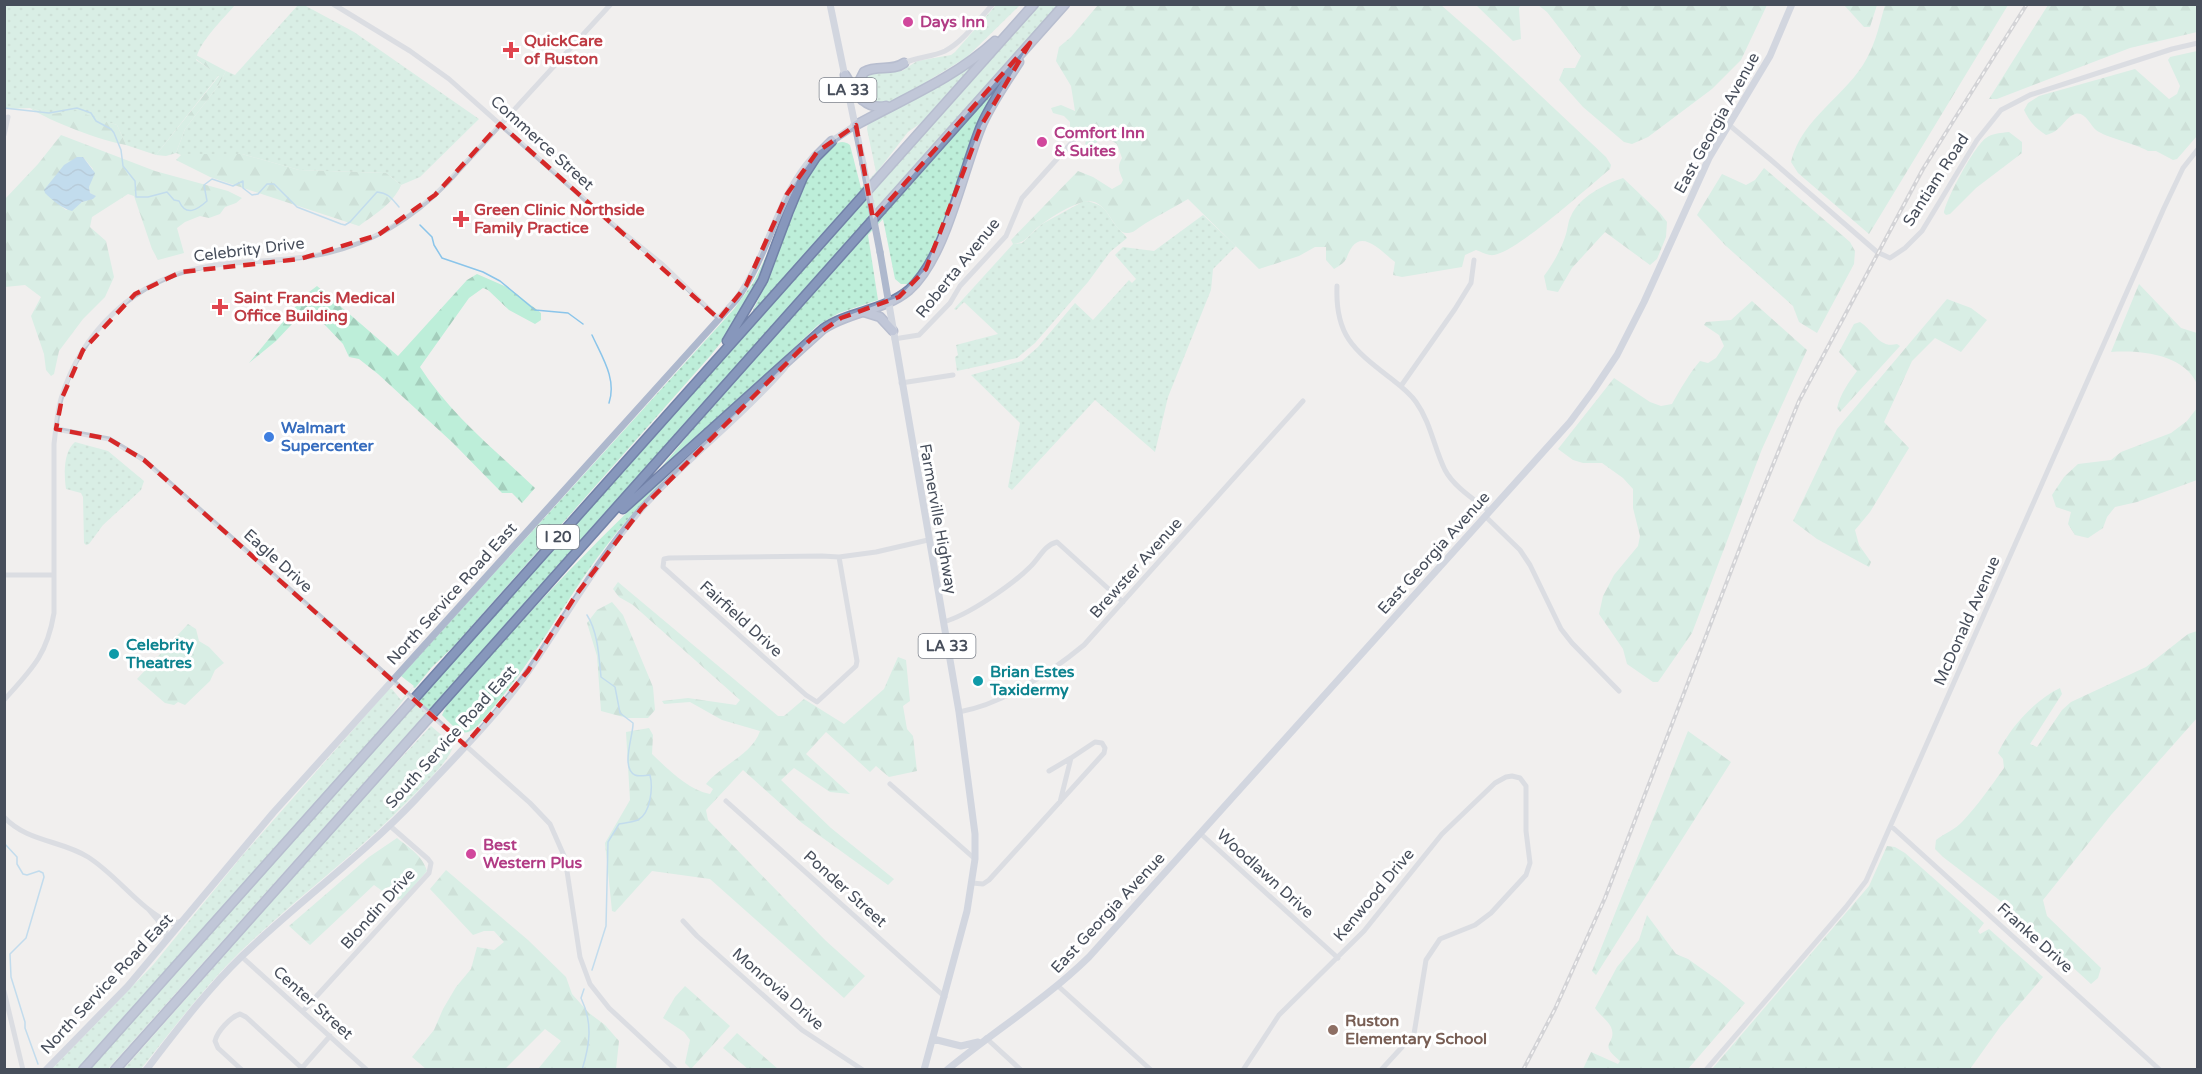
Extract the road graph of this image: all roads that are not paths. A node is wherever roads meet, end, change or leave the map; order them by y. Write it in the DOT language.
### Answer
graph roads {
  1 [pos="333,4"];
  2 [pos="611,4"];
  3 [pos="830,4"];
  4 [pos="993,4"];
  5 [pos="1033,4"];
  6 [pos="1065,4"];
  7 [pos="1792,4"];
  8 [pos="1030,43"];
  9 [pos="2198,43"];
  10 [pos="904,63"];
  11 [pos="845,75"];
  12 [pos="862,100"];
  13 [pos="898,102"];
  14 [pos="8,117"];
  15 [pos="500,124"];
  16 [pos="856,124"];
  17 [pos="1728,124"];
  18 [pos="4,135"];
  19 [pos="1074,140"];
  20 [pos="832,141"];
  21 [pos="2198,149"];
  22 [pos="1474,260"];
  23 [pos="1337,286"];
  24 [pos="889,303"];
  25 [pos="861,312"];
  26 [pos="719,319"];
  27 [pos="893,335"];
  28 [pos="801,349"];
  29 [pos="717,358"];
  30 [pos="953,375"];
  31 [pos="901,383"];
  32 [pos="1401,386"];
  33 [pos="1303,401"];
  34 [pos="56,429"];
  35 [pos="1487,513"];
  36 [pos="593,535"];
  37 [pos="928,540"];
  38 [pos="839,557"];
  39 [pos="54,574"];
  40 [pos="4,575"];
  41 [pos="1123,602"];
  42 [pos="943,622"];
  43 [pos="393,681"];
  44 [pos="1619,691"];
  45 [pos="4,700"];
  46 [pos="958,712"];
  47 [pos="465,745"];
  48 [pos="1071,758"];
  49 [pos="1049,771"];
  50 [pos="890,784"];
  51 [pos="726,801"];
  52 [pos="1060,802"];
  53 [pos="4,817"];
  54 [pos="389,825"];
  55 [pos="1891,826"];
  56 [pos="1201,834"];
  57 [pos="975,859"];
  58 [pos="972,883"];
  59 [pos="148,909"];
  60 [pos="189,915"];
  61 [pos="683,921"];
  62 [pos="161,948"];
  63 [pos="242,957"];
  64 [pos="1338,958"];
  65 [pos="1058,986"];
  66 [pos="4,992"];
  67 [pos="945,997"];
  68 [pos="303,1011"];
  69 [pos="330,1036"];
  70 [pos="986,1038"];
  71 [pos="933,1039"];
  72 [pos="303,1069"];
  73 [pos="23,1070"];
  74 [pos="46,1070"];
  75 [pos="83,1070"];
  76 [pos="115,1070"];
  77 [pos="146,1070"];
  78 [pos="242,1070"];
  79 [pos="367,1070"];
  80 [pos="675,1070"];
  81 [pos="863,1070"];
  82 [pos="924,1070"];
  83 [pos="947,1070"];
  84 [pos="1021,1070"];
  85 [pos="1151,1070"];
  86 [pos="1243,1070"];
  87 [pos="1381,1070"];
  88 [pos="1706,1070"];
  89 [pos="2160,1070"];
  1 -- 15 [label="street, Commerce Street"];
  2 -- 15 [label="street, Celebrity Drive"];
  3 -- 11 [label="main road, Farmerville Highway / LA 33"];
  4 -- 10 [label="street"];
  5 -- 13 [label="highway"];
  5 -- 29 [label="highway, I 20"];
  6 -- 8 [label="highway, I 20"];
  7 -- 17 [label="main road, East Georgia Avenue"];
  8 -- 24 [label="highway"];
  8 -- 36 [label="highway, I 20"];
  9 -- 17 [label="street, Santiam Road"];
  10 -- 12 [label="highway"];
  11 -- 12 [label="highway"];
  11 -- 16 [label="main road, Farmerville Highway / LA 33"];
  12 -- 13 [label="highway"];
  13 -- 16 [label="highway"];
  14 -- 18 [label="street"];
  15 -- 26 [label="street, Commerce Street"];
  15 -- 34 [label="street, Celebrity Drive"];
  16 -- 20 [label="main road, North Service Road East"];
  16 -- 24 [label="main road, Farmerville Highway / LA 33, bridge"];
  17 -- 35 [label="main road, East Georgia Avenue"];
  19 -- 27 [label="street, Roberta Avenue"];
  20 -- 26 [label="main road, North Service Road East"];
  20 -- 29 [label="highway"];
  21 -- 55 [label="street, McDonald Avenue"];
  22 -- 32 [label="street"];
  23 -- 32 [label="street"];
  24 -- 25 [label="highway"];
  24 -- 27 [label="main road, Farmerville Highway / LA 33"];
  25 -- 27 [label="highway"];
  25 -- 28 [label="highway"];
  26 -- 43 [label="main road, North Service Road East"];
  27 -- 31 [label="main road, Farmerville Highway / LA 33"];
  28 -- 36 [label="highway"];
  28 -- 47 [label="main road, South Service Road East"];
  29 -- 75 [label="highway, I 20"];
  30 -- 31 [label="street"];
  31 -- 37 [label="main road, Farmerville Highway / LA 33"];
  32 -- 35 [label="street"];
  33 -- 41 [label="street, Brewster Avenue"];
  34 -- 39 [label="street, Celebrity Drive"];
  34 -- 43 [label="street, Eagle Drive"];
  35 -- 44 [label="street"];
  35 -- 56 [label="main road, East Georgia Avenue"];
  36 -- 76 [label="highway, I 20"];
  37 -- 38 [label="street, Fairfield Drive"];
  37 -- 42 [label="main road, Farmerville Highway / LA 33"];
  38 -- 38 [label="street, Fairfield Drive"];
  39 -- 40 [label="street"];
  39 -- 45 [label="street, Celebrity Drive"];
  41 -- 42 [label="street"];
  41 -- 46 [label="street, Brewster Avenue"];
  42 -- 46 [label="main road, Farmerville Highway / LA 33"];
  43 -- 47 [label="street, Eagle Drive, bridge"];
  43 -- 60 [label="main road, North Service Road East"];
  46 -- 57 [label="main road, Farmerville Highway / LA 33"];
  47 -- 54 [label="main road, South Service Road East"];
  47 -- 80 [label="street, Eagle Drive"];
  48 -- 49 [label="street"];
  48 -- 52 [label="street"];
  48 -- 52 [label="street"];
  50 -- 57 [label="street"];
  51 -- 67 [label="street, Ponder Street"];
  52 -- 58 [label="street"];
  53 -- 59 [label="street"];
  54 -- 63 [label="main road, South Service Road East"];
  54 -- 68 [label="street, Blondin Drive"];
  55 -- 88 [label="street, McDonald Avenue"];
  55 -- 89 [label="street, Franke Drive"];
  56 -- 64 [label="street, Woodlawn Drive"];
  56 -- 65 [label="main road, East Georgia Avenue"];
  57 -- 58 [label="main road, Farmerville Highway / LA 33"];
  58 -- 67 [label="main road, Farmerville Highway / LA 33"];
  59 -- 60 [label="street"];
  59 -- 62 [label="street"];
  60 -- 62 [label="main road, North Service Road East"];
  61 -- 81 [label="street, Monrovia Drive"];
  62 -- 74 [label="main road, North Service Road East"];
  63 -- 68 [label="street, Center Street"];
  63 -- 77 [label="main road, South Service Road East"];
  64 -- 86 [label="street, Kenwood Drive"];
  64 -- 87 [label="street, Kenwood Drive"];
  65 -- 70 [label="main road, East Georgia Avenue"];
  65 -- 85 [label="street"];
  66 -- 73 [label="street"];
  67 -- 71 [label="main road, Farmerville Highway / LA 33"];
  68 -- 69 [label="street, Center Street"];
  69 -- 72 [label="street"];
  69 -- 79 [label="street, Center Street"];
  70 -- 71 [label="main road"];
  70 -- 83 [label="main road"];
  70 -- 84 [label="street"];
  71 -- 82 [label="main road"];
  72 -- 78 [label="street"];
}
